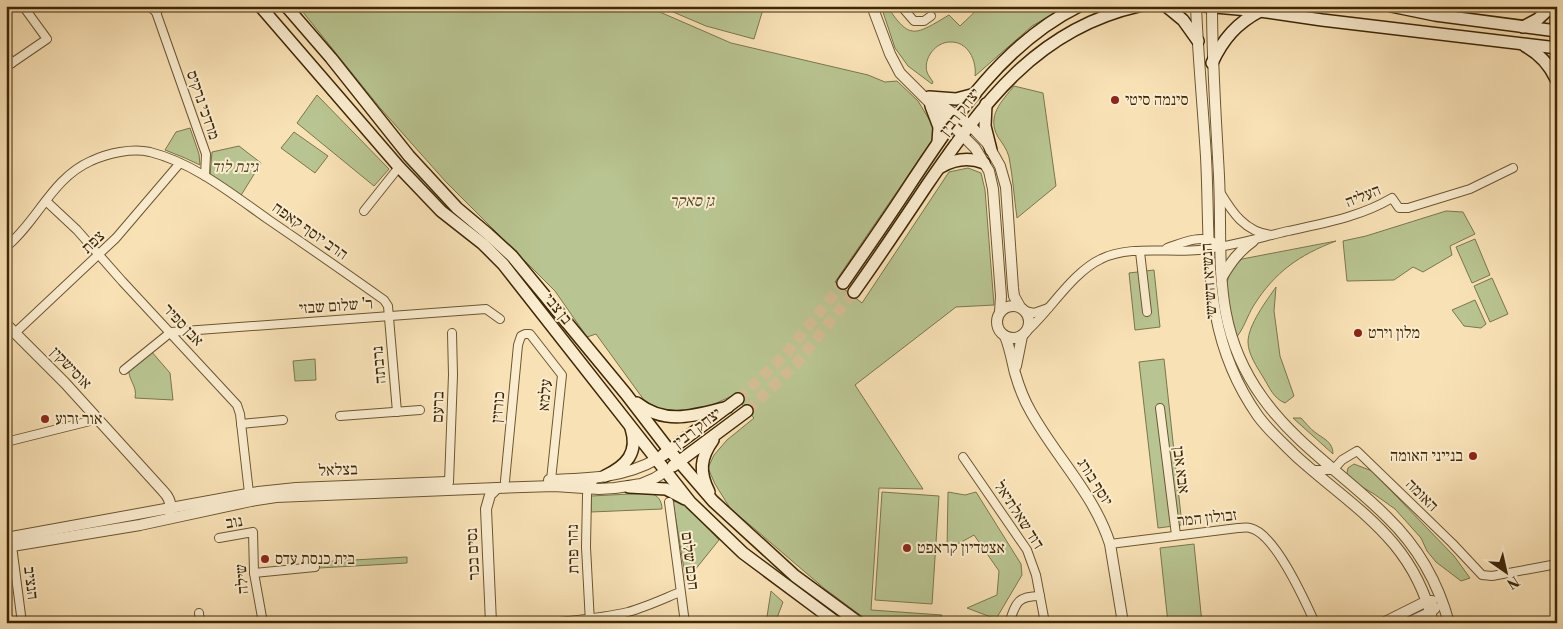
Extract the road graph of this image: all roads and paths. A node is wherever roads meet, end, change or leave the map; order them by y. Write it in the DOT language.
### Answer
graph roads {
  1 [pos="23,6"];
  2 [pos="148,6"];
  3 [pos="162,6"];
  4 [pos="260,6"];
  5 [pos="286,6"];
  6 [pos="872,6"];
  7 [pos="901,6"];
  8 [pos="1079,6"];
  9 [pos="1139,6"];
  10 [pos="1166,6"];
  11 [pos="1196,6"];
  12 [pos="1204,6"];
  13 [pos="1212,6"];
  14 [pos="1391,6"];
  15 [pos="1425,6"];
  16 [pos="1553,6"];
  17 [pos="1260,10"];
  18 [pos="156,12"];
  19 [pos="1435,15"];
  20 [pos="931,16"];
  21 [pos="1523,27"];
  22 [pos="1556,31"];
  23 [pos="1198,40"];
  24 [pos="1517,42"];
  25 [pos="1556,48"];
  26 [pos="6,54"];
  27 [pos="1212,63"];
  28 [pos="9,65"];
  29 [pos="1556,78"];
  30 [pos="1557,83"];
  31 [pos="974,94"];
  32 [pos="930,101"];
  33 [pos="986,104"];
  34 [pos="954,120"];
  35 [pos="970,125"];
  36 [pos="962,135"];
  37 [pos="938,142"];
  38 [pos="991,150"];
  39 [pos="180,163"];
  40 [pos="984,163"];
  41 [pos="399,167"];
  42 [pos="939,168"];
  43 [pos="1513,168"];
  44 [pos="205,176"];
  45 [pos="1220,192"];
  46 [pos="46,201"];
  47 [pos="364,211"];
  48 [pos="1273,235"];
  49 [pos="1253,241"];
  50 [pos="1208,243"];
  51 [pos="6,247"];
  52 [pos="1221,247"];
  53 [pos="1140,252"];
  54 [pos="99,255"];
  55 [pos="1222,278"];
  56 [pos="843,283"];
  57 [pos="854,292"];
  58 [pos="1052,306"];
  59 [pos="1023,309"];
  60 [pos="1000,312"];
  61 [pos="1147,312"];
  62 [pos="388,316"];
  63 [pos="500,319"];
  64 [pos="6,324"];
  65 [pos="16,332"];
  66 [pos="172,332"];
  67 [pos="452,333"];
  68 [pos="1025,333"];
  69 [pos="521,336"];
  70 [pos="1005,336"];
  71 [pos="124,370"];
  72 [pos="1018,384"];
  73 [pos="626,394"];
  74 [pos="738,399"];
  75 [pos="728,407"];
  76 [pos="1160,408"];
  77 [pos="420,410"];
  78 [pos="747,411"];
  79 [pos="397,412"];
  80 [pos="340,416"];
  81 [pos="98,419"];
  82 [pos="283,420"];
  83 [pos="241,424"];
  84 [pos="630,424"];
  85 [pos="717,434"];
  86 [pos="6,442"];
  87 [pos="669,450"];
  88 [pos="963,457"];
  89 [pos="657,459"];
  90 [pos="679,462"];
  91 [pos="1312,470"];
  92 [pos="1333,470"];
  93 [pos="666,471"];
  94 [pos="600,477"];
  95 [pos="551,480"];
  96 [pos="449,482"];
  97 [pos="501,484"];
  98 [pos="629,487"];
  99 [pos="588,488"];
  100 [pos="249,493"];
  101 [pos="713,501"];
  102 [pos="668,502"];
  103 [pos="690,502"];
  104 [pos="168,512"];
  105 [pos="253,532"];
  106 [pos="1176,535"];
  107 [pos="219,538"];
  108 [pos="8,544"];
  109 [pos="1110,544"];
  110 [pos="1557,564"];
  111 [pos="315,567"];
  112 [pos="254,573"];
  113 [pos="680,592"];
  114 [pos="1040,596"];
  115 [pos="1442,600"];
  116 [pos="1427,601"];
  117 [pos="1120,606"];
  118 [pos="199,613"];
  119 [pos="1432,618"];
  120 [pos="590,621"];
  121 [pos="22,623"];
  122 [pos="200,623"];
  123 [pos="263,623"];
  124 [pos="491,623"];
  125 [pos="550,623"];
  126 [pos="685,623"];
  127 [pos="837,623"];
  128 [pos="859,623"];
  129 [pos="1009,623"];
  130 [pos="1045,623"];
  131 [pos="1119,623"];
  132 [pos="1123,623"];
  133 [pos="1315,623"];
  134 [pos="1383,623"];
  135 [pos="1408,623"];
  136 [pos="1449,623"];
  1 -- 28 [label="street"];
  2 -- 18 [label="street"];
  3 -- 18 [label="street"];
  4 -- 41 [label="main road, בן צבי"];
  5 -- 73 [label="main road, בן צבי"];
  6 -- 32 [label="street"];
  7 -- 20 [label="street"];
  8 -- 31 [label="main road, יצחק רבין"];
  9 -- 33 [label="main road, יצחק רבין"];
  10 -- 23 [label="main road"];
  11 -- 23 [label="street, הנשיא השישי"];
  12 -- 13 [label="main road"];
  13 -- 17 [label="main road"];
  13 -- 27 [label="street, הנשיא השישי"];
  14 -- 19 [label="main road"];
  15 -- 19 [label="street"];
  16 -- 21 [label="main road"];
  16 -- 22 [label="street"];
  17 -- 24 [label="main road"];
  17 -- 27 [label="main road"];
  18 -- 44 [label="street, מרדכי נרקיס"];
  19 -- 21 [label="main road"];
  21 -- 22 [label="main road"];
  22 -- 25 [label="street"];
  23 -- 50 [label="street, הנשיא השישי"];
  24 -- 25 [label="main road"];
  24 -- 29 [label="main road"];
  25 -- 29 [label="street"];
  26 -- 28 [label="street"];
  27 -- 45 [label="street, הנשיא השישי"];
  29 -- 30 [label="street"];
  31 -- 32 [label="main road"];
  31 -- 34 [label="main road, יצחק רבין"];
  32 -- 34 [label="street"];
  32 -- 37 [label="main road"];
  33 -- 35 [label="main road, יצחק רבין"];
  33 -- 38 [label="main road"];
  34 -- 35 [label="street"];
  34 -- 36 [label="street"];
  34 -- 37 [label="main road, יצחק רבין"];
  35 -- 36 [label="main road, יצחק רבין"];
  35 -- 38 [label="street"];
  36 -- 40 [label="street"];
  36 -- 42 [label="main road, יצחק רבין"];
  37 -- 56 [label="main road, יצחק רבין"];
  38 -- 59 [label="street"];
  39 -- 44 [label="street"];
  39 -- 46 [label="street"];
  39 -- 54 [label="street, צפת"];
  40 -- 42 [label="main road"];
  40 -- 60 [label="street"];
  41 -- 47 [label="street"];
  41 -- 84 [label="main road, בן צבי"];
  42 -- 57 [label="main road, יצחק רבין"];
  43 -- 48 [label="street, העליה"];
  44 -- 62 [label="street, הרב יוסף קאפח"];
  45 -- 48 [label="street"];
  45 -- 52 [label="street, הנשיא השישי"];
  46 -- 51 [label="street"];
  46 -- 54 [label="street, אבן ספיר"];
  48 -- 49 [label="street, העליה"];
  49 -- 52 [label="street, העליה"];
  49 -- 55 [label="street"];
  50 -- 52 [label="street, העליה"];
  50 -- 53 [label="street, העליה"];
  50 -- 91 [label="street, הנשיא השישי"];
  52 -- 55 [label="street, הנשיא השישי"];
  53 -- 58 [label="street, העליה"];
  53 -- 61 [label="street"];
  54 -- 65 [label="street, צפת"];
  54 -- 66 [label="street, אבן ספיר"];
  55 -- 92 [label="street, הנשיא השישי"];
  58 -- 59 [label="street"];
  58 -- 68 [label="street, העליה"];
  59 -- 60 [label="street"];
  59 -- 68 [label="street"];
  60 -- 70 [label="street"];
  62 -- 63 [label="street, ר' שלום שבזי"];
  62 -- 66 [label="street, ר' שלום שבזי"];
  62 -- 79 [label="street, נרבתה"];
  64 -- 65 [label="street, אוסישקין"];
  65 -- 81 [label="street, אוסישקין"];
  66 -- 71 [label="street"];
  66 -- 83 [label="street, אבן ספיר"];
  67 -- 96 [label="street, ברעם"];
  68 -- 70 [label="street"];
  68 -- 72 [label="street, יוסף בורג"];
  69 -- 95 [label="street, עלמא"];
  69 -- 97 [label="street, כורזין"];
  70 -- 72 [label="street, יוסף בורג"];
  72 -- 109 [label="street, יוסף בורג"];
  73 -- 75 [label="main road"];
  73 -- 87 [label="main road, בן צבי"];
  74 -- 75 [label="main road, יצחק רבין"];
  75 -- 87 [label="main road, יצחק רבין"];
  76 -- 106 [label="street, אבא אבן"];
  77 -- 79 [label="street"];
  78 -- 85 [label="main road, יצחק רבין"];
  79 -- 80 [label="street"];
  81 -- 86 [label="street"];
  81 -- 104 [label="street, אוסישקין"];
  82 -- 83 [label="street"];
  83 -- 100 [label="street, אבן ספיר"];
  84 -- 89 [label="main road, בן צבי"];
  84 -- 94 [label="main road"];
  85 -- 90 [label="main road, יצחק רבין"];
  85 -- 101 [label="main road"];
  87 -- 89 [label="main road, בצלאל"];
  87 -- 90 [label="main road, בן צבי"];
  88 -- 114 [label="street, דוד שאלתיאל"];
  89 -- 93 [label="main road, בן צבי"];
  89 -- 94 [label="street, בצלאל"];
  90 -- 93 [label="main road, יצחק רבין"];
  90 -- 101 [label="main road, בן צבי"];
  91 -- 92 [label="street"];
  91 -- 116 [label="street, הנשיא השישי"];
  92 -- 110 [label="street, האומה"];
  92 -- 115 [label="street, הנשיא השישי"];
  93 -- 98 [label="street, בצלאל"];
  93 -- 103 [label="main road, בן צבי"];
  94 -- 95 [label="street, בצלאל"];
  94 -- 99 [label="street"];
  95 -- 97 [label="street, בצלאל"];
  96 -- 97 [label="street, בצלאל"];
  96 -- 100 [label="street, בצלאל"];
  97 -- 99 [label="street, בצלאל"];
  97 -- 104 [label="street, בצלאל"];
  97 -- 124 [label="street, נסים בכר"];
  98 -- 99 [label="street, בצלאל"];
  98 -- 103 [label="main road"];
  99 -- 120 [label="street, נהר פרת"];
  100 -- 104 [label="street, בצלאל"];
  101 -- 128 [label="main road, בן צבי"];
  102 -- 113 [label="street, חכם שלום"];
  103 -- 127 [label="main road, בן צבי"];
  104 -- 108 [label="street, בצלאל"];
  105 -- 107 [label="street, נוב"];
  105 -- 112 [label="street, שילה"];
  106 -- 109 [label="street, זבולון המר"];
  106 -- 133 [label="street, זבולון המר"];
  108 -- 121 [label="street, הנציב"];
  109 -- 117 [label="street, יוסף בורג"];
  111 -- 112 [label="street"];
  112 -- 123 [label="street, שילה"];
  113 -- 120 [label="street"];
  113 -- 126 [label="street, חכם שלום"];
  114 -- 129 [label="street"];
  114 -- 130 [label="street, דוד שאלתיאל"];
  115 -- 116 [label="street"];
  115 -- 119 [label="street"];
  115 -- 136 [label="street, הנשיא השישי"];
  116 -- 119 [label="street, הנשיא השישי"];
  116 -- 134 [label="street"];
  117 -- 131 [label="street, יוסף בורג"];
  117 -- 132 [label="street, יוסף בורג"];
  118 -- 122 [label="street"];
  119 -- 135 [label="street"];
  120 -- 125 [label="street"];
}
